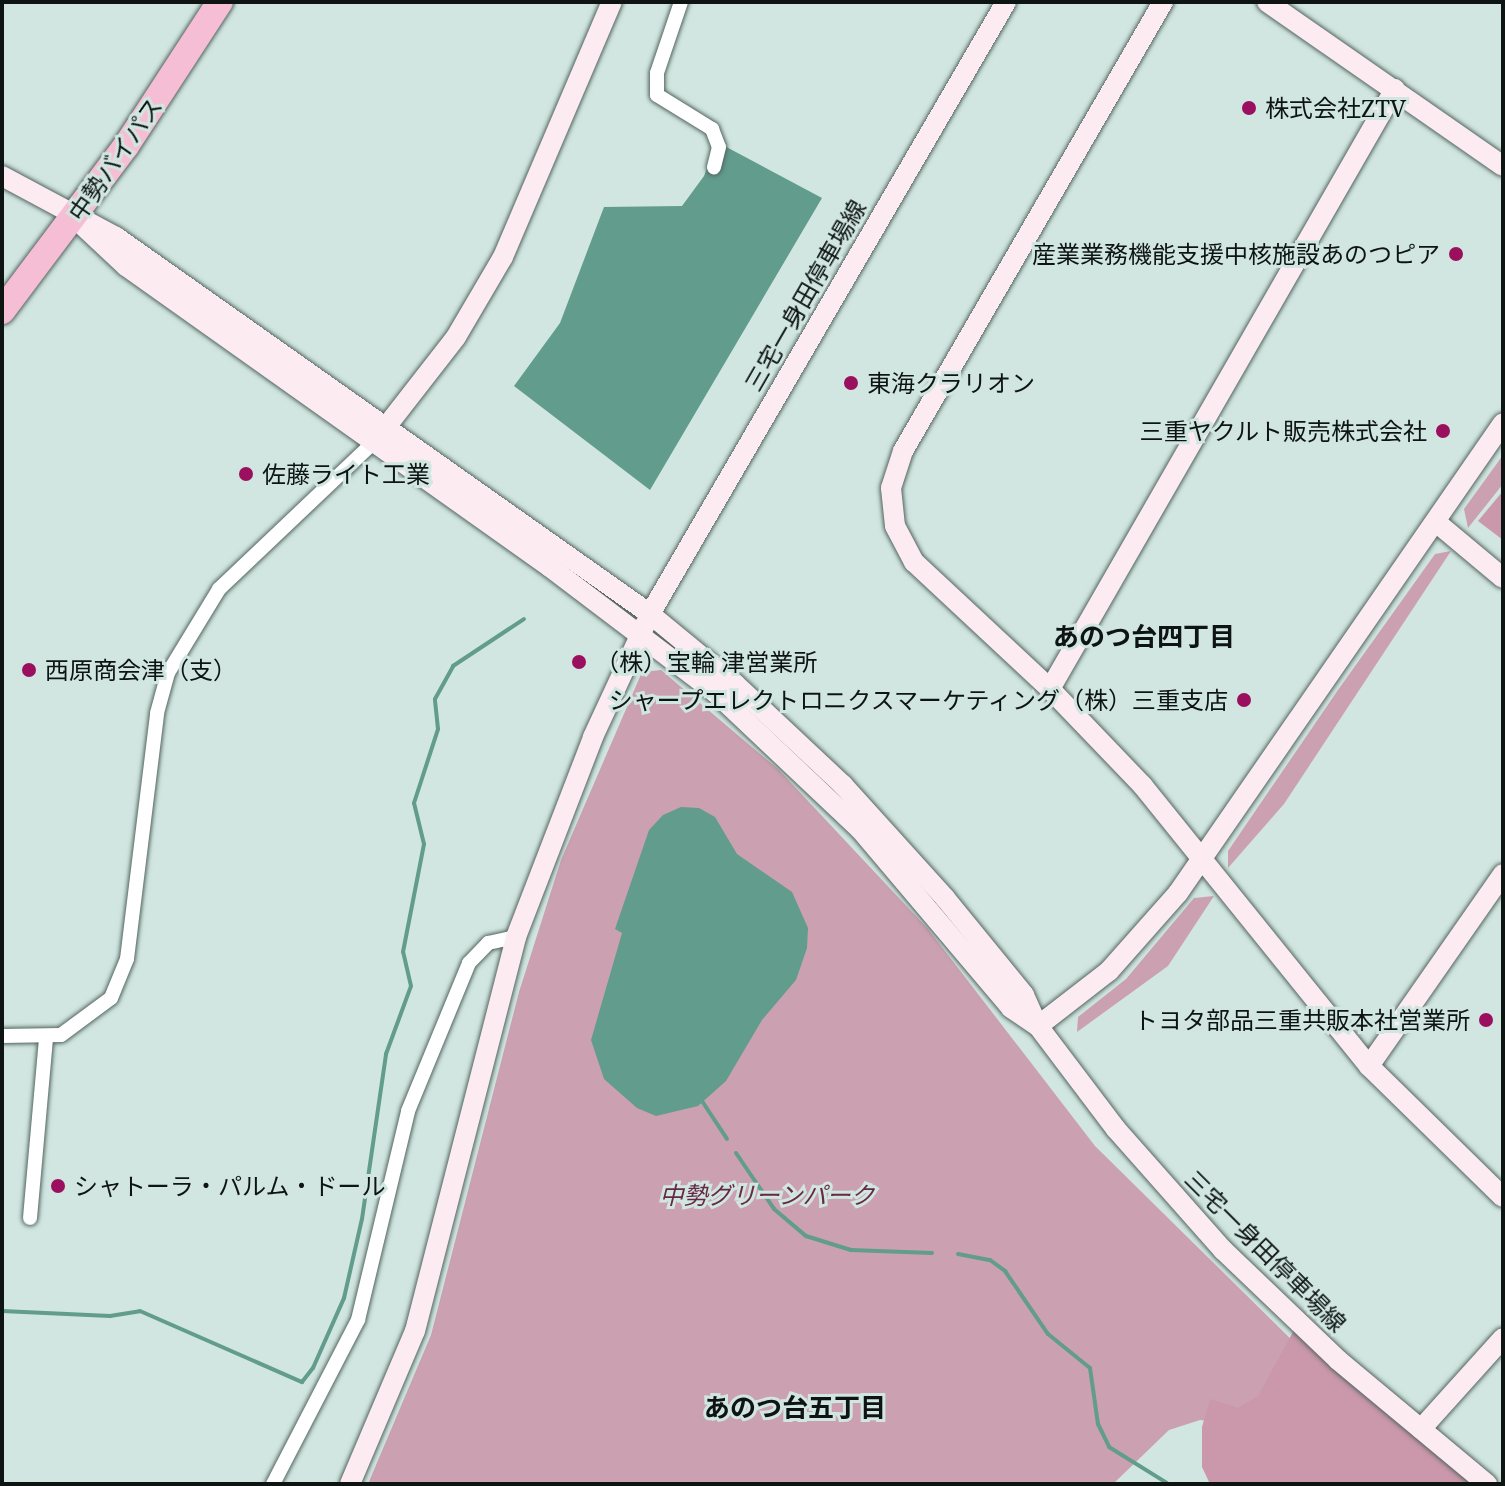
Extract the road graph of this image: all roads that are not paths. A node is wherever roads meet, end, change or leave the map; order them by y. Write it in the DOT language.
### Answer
graph roads {
  1 [pos="220,2"];
  2 [pos="612,2"];
  3 [pos="681,2"];
  4 [pos="1006,2"];
  5 [pos="1163,2"];
  6 [pos="1267,2"];
  7 [pos="1395,89"];
  8 [pos="1503,166"];
  9 [pos="714,167"];
  10 [pos="2,176"];
  11 [pos="75,217"];
  12 [pos="2,311"];
  13 [pos="1503,423"];
  14 [pos="380,435"];
  15 [pos="1436,522"];
  16 [pos="1503,578"];
  17 [pos="650,614"];
  18 [pos="641,633"];
  19 [pos="1050,689"];
  20 [pos="1202,859"];
  21 [pos="1503,874"];
  22 [pos="516,937"];
  23 [pos="1038,1026"];
  24 [pos="2,1036"];
  25 [pos="46,1038"];
  26 [pos="1369,1066"];
  27 [pos="1503,1197"];
  28 [pos="30,1218"];
  29 [pos="1503,1338"];
  30 [pos="1421,1429"];
  31 [pos="273,1484"];
  32 [pos="350,1484"];
  33 [pos="1487,1484"];
  1 -- 11 [label="highway, 中勢バイパス"];
  2 -- 14 [label="street"];
  3 -- 9 [label="street"];
  4 -- 17 [label="street, 三宅一身田停車場線"];
  5 -- 19 [label="street"];
  6 -- 7 [label="street"];
  7 -- 8 [label="street"];
  7 -- 19 [label="street"];
  10 -- 11 [label="street"];
  11 -- 12 [label="highway, 中勢バイパス"];
  11 -- 14 [label="street"];
  13 -- 15 [label="street"];
  14 -- 17 [label="street"];
  14 -- 18 [label="street"];
  14 -- 25 [label="street"];
  15 -- 16 [label="street"];
  15 -- 20 [label="street"];
  17 -- 18 [label="street, 三宅一身田停車場線"];
  17 -- 23 [label="street, 三宅一身田停車場線"];
  18 -- 22 [label="street"];
  18 -- 23 [label="street, 三宅一身田停車場線"];
  19 -- 20 [label="street"];
  20 -- 23 [label="street"];
  20 -- 26 [label="street"];
  21 -- 26 [label="street"];
  22 -- 31 [label="street"];
  22 -- 32 [label="street"];
  23 -- 30 [label="street, 三宅一身田停車場線"];
  24 -- 25 [label="street"];
  25 -- 28 [label="street"];
  26 -- 27 [label="street"];
  29 -- 30 [label="street"];
  30 -- 33 [label="street, 三宅一身田停車場線"];
}
